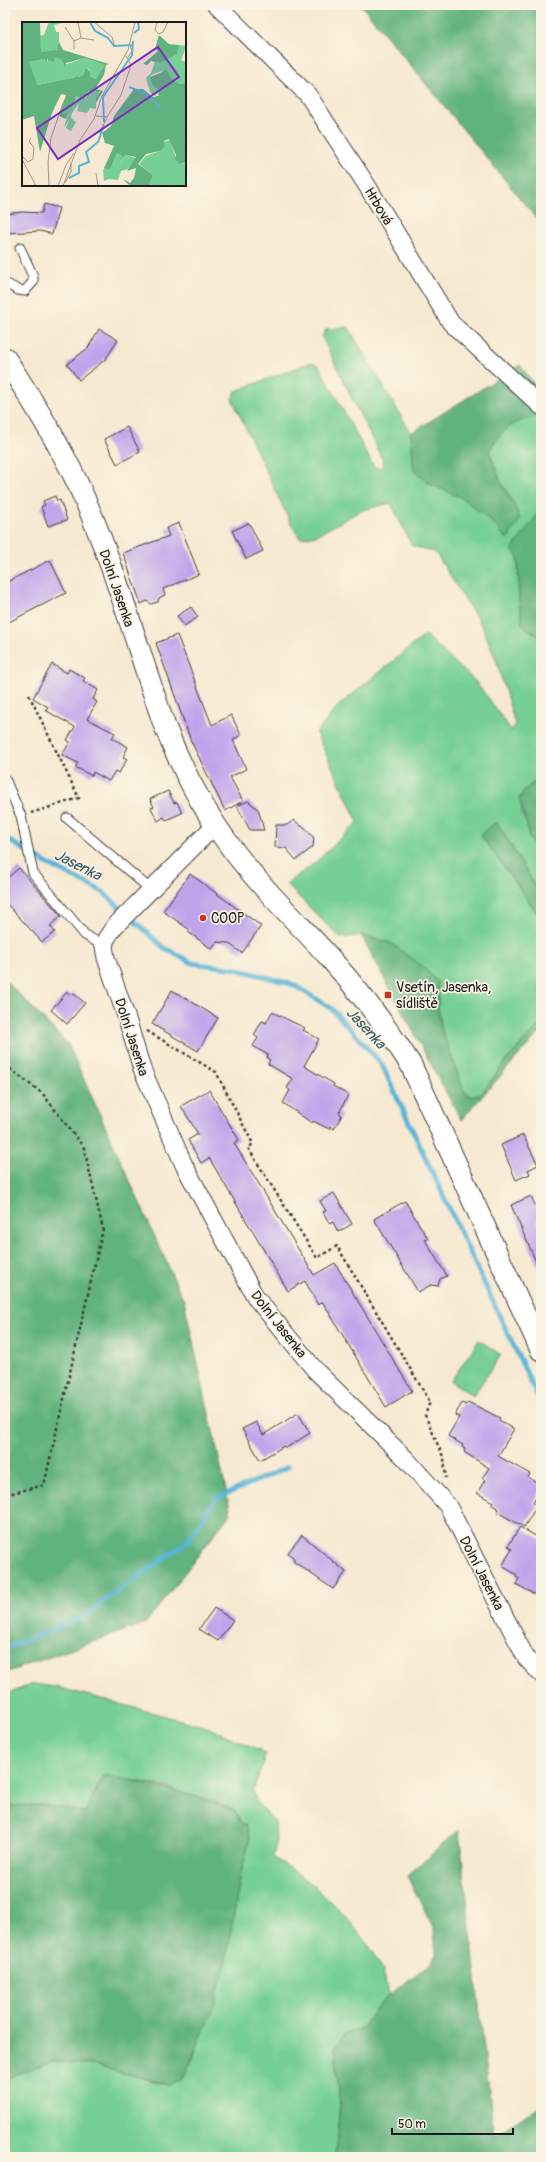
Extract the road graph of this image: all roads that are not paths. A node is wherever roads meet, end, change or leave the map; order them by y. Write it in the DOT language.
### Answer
graph roads {
  1 [pos="217,5"];
  2 [pos="20,248"];
  3 [pos="5,282"];
  4 [pos="5,358"];
  5 [pos="541,406"];
  6 [pos="5,779"];
  7 [pos="67,818"];
  8 [pos="215,825"];
  9 [pos="150,889"];
  10 [pos="104,946"];
  11 [pos="541,1350"];
  12 [pos="541,1674"];
  1 -- 5 [label="street, Hrbová"];
  2 -- 3 [label="lane"];
  4 -- 8 [label="street, Dolní Jasenka"];
  6 -- 10 [label="lane"];
  7 -- 9 [label="lane"];
  8 -- 9 [label="street"];
  8 -- 11 [label="street, Dolní Jasenka"];
  9 -- 10 [label="street"];
  10 -- 12 [label="street, Dolní Jasenka"];
}
